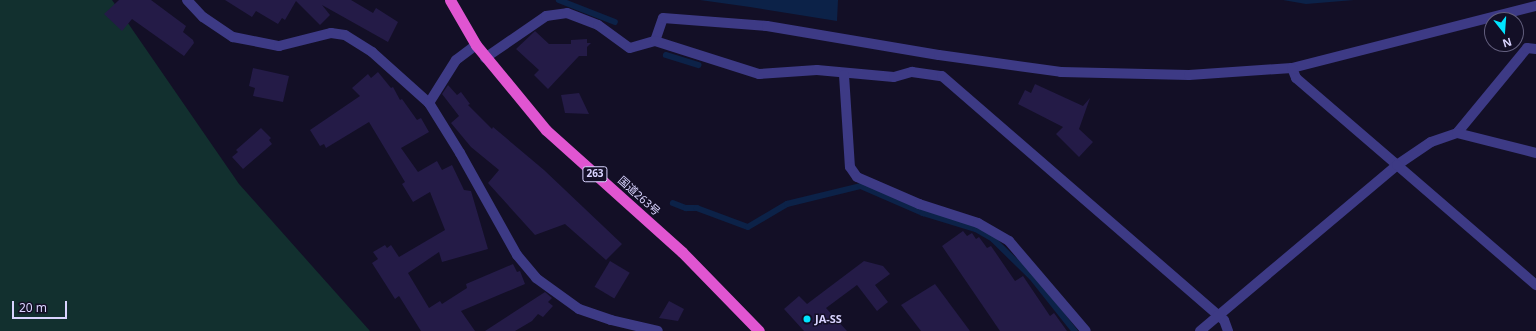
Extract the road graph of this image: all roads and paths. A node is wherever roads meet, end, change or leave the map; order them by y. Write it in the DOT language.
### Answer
graph roads {
  1 [pos="187,0"];
  2 [pos="450,0"];
  3 [pos="1536,6"];
  4 [pos="655,41"];
  5 [pos="476,45"];
  6 [pos="1536,50"];
  7 [pos="486,58"];
  8 [pos="1292,68"];
  9 [pos="844,75"];
  10 [pos="429,103"];
  11 [pos="1457,133"];
  12 [pos="1536,153"];
  13 [pos="1397,165"];
  14 [pos="1536,285"];
  15 [pos="1218,316"];
  16 [pos="658,331"];
  17 [pos="760,331"];
  18 [pos="1086,331"];
  19 [pos="1200,331"];
  20 [pos="1228,331"];
  1 -- 10 [label="street"];
  2 -- 5 [label="highway, 国道263号 / 263"];
  3 -- 8 [label="street"];
  4 -- 7 [label="street"];
  4 -- 8 [label="street"];
  4 -- 9 [label="street"];
  5 -- 7 [label="highway, 国道263号 / 263"];
  5 -- 10 [label="street"];
  6 -- 11 [label="street"];
  7 -- 17 [label="highway, 国道263号 / 263"];
  8 -- 13 [label="street"];
  9 -- 15 [label="street"];
  9 -- 18 [label="street"];
  10 -- 16 [label="street"];
  11 -- 12 [label="street"];
  11 -- 13 [label="street"];
  13 -- 14 [label="street"];
  13 -- 15 [label="street"];
  15 -- 19 [label="street"];
  15 -- 20 [label="street"];
}
